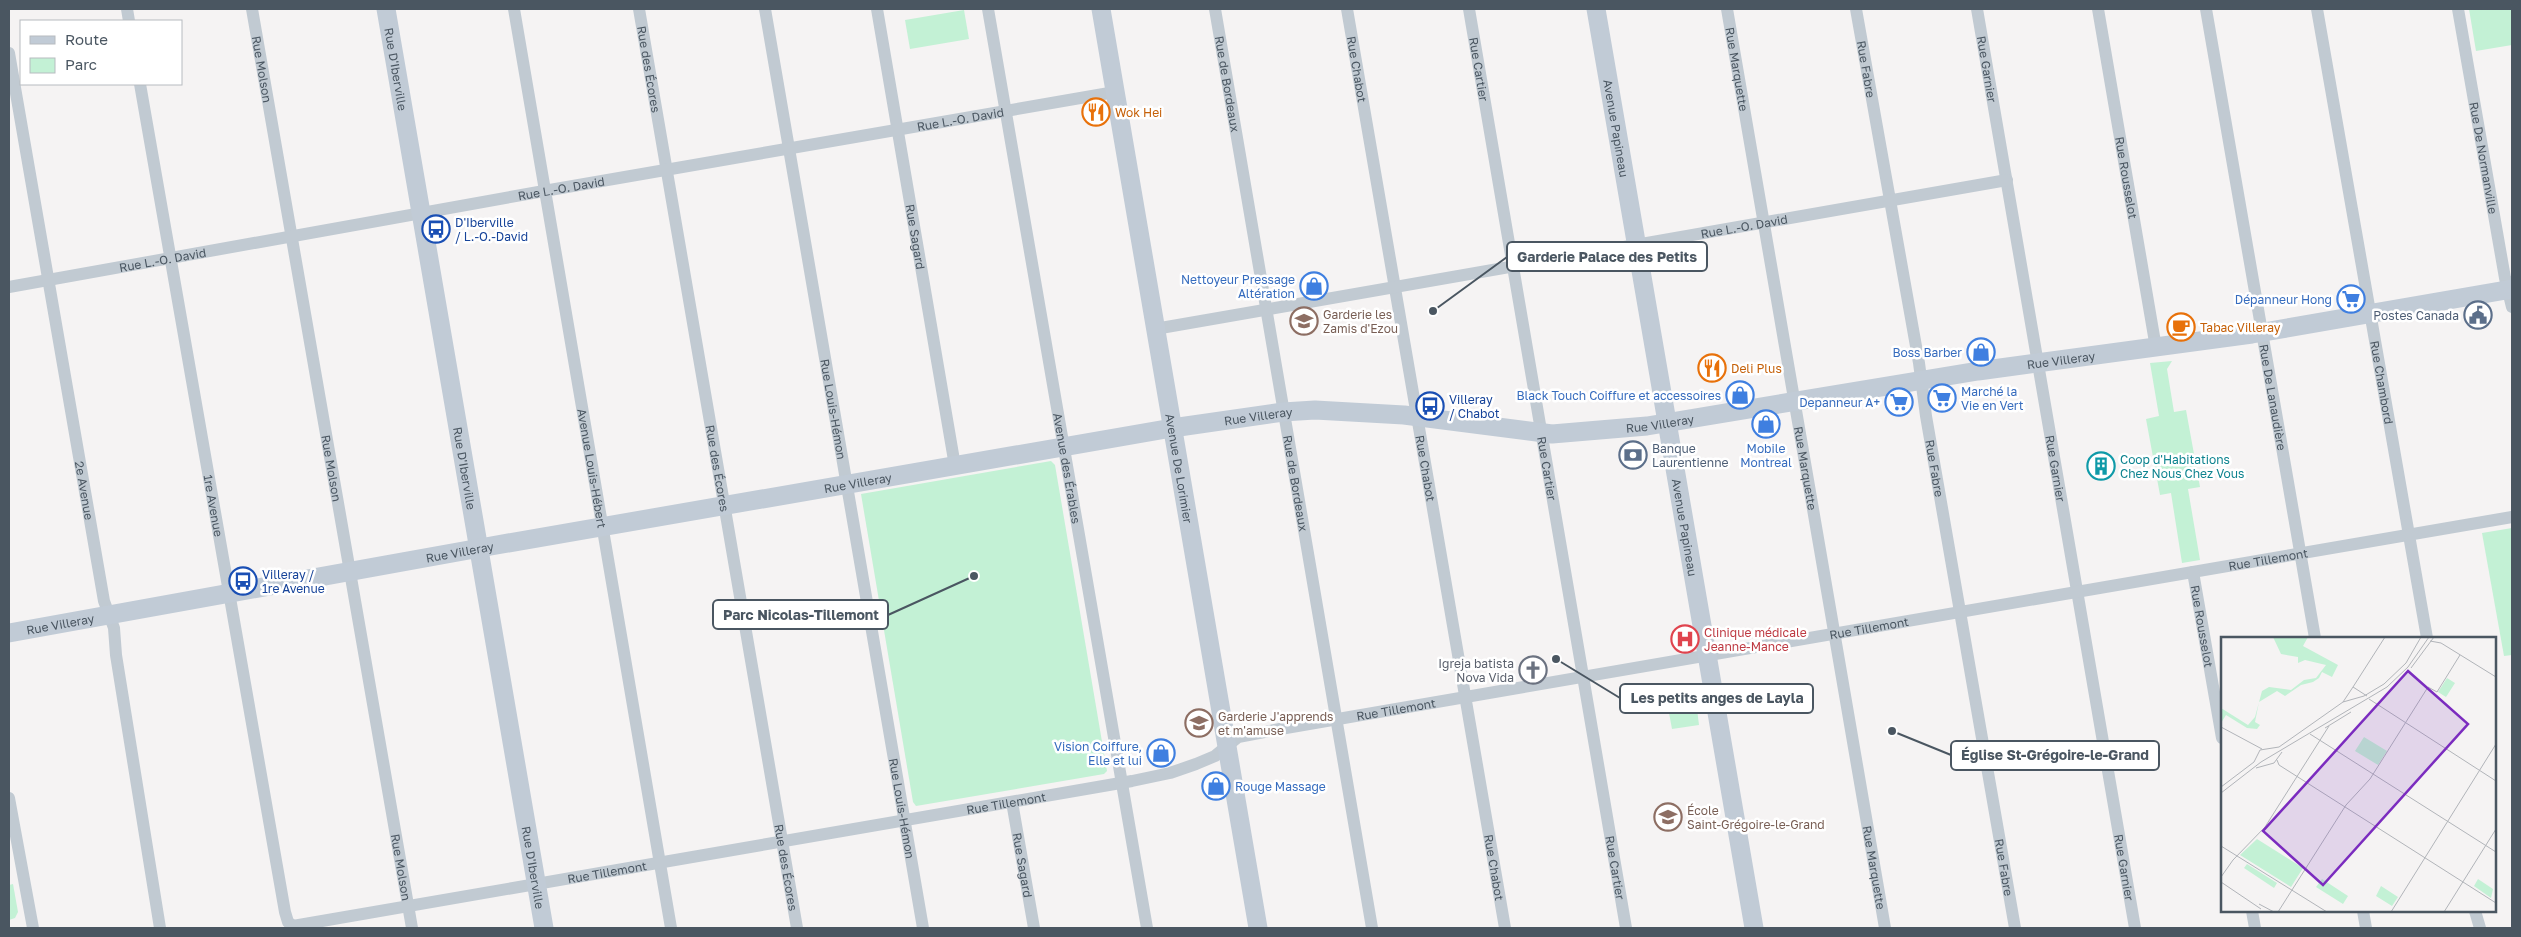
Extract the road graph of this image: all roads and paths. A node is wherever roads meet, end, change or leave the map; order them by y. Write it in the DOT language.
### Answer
graph roads {
  1 [pos="252,9"];
  2 [pos="386,9"];
  3 [pos="514,9"];
  4 [pos="639,9"];
  5 [pos="765,9"];
  6 [pos="877,9"];
  7 [pos="988,9"];
  8 [pos="1100,9"];
  9 [pos="1215,9"];
  10 [pos="1347,9"];
  11 [pos="1469,9"];
  12 [pos="1596,9"];
  13 [pos="1727,9"];
  14 [pos="1856,9"];
  15 [pos="1977,9"];
  16 [pos="2098,9"];
  17 [pos="2206,9"];
  18 [pos="2317,9"];
  19 [pos="2458,9"];
  20 [pos="9,53"];
  21 [pos="140,85"];
  22 [pos="1114,92"];
  23 [pos="1006,110"];
  24 [pos="898,129"];
  25 [pos="789,149"];
  26 [pos="666,170"];
  27 [pos="2007,180"];
  28 [pos="544,191"];
  29 [pos="1888,201"];
  30 [pos="421,212"];
  31 [pos="1764,222"];
  32 [pos="292,236"];
  33 [pos="1637,244"];
  34 [pos="171,257"];
  35 [pos="1513,266"];
  36 [pos="49,279"];
  37 [pos="1395,286"];
  38 [pos="9,287"];
  39 [pos="2511,295"];
  40 [pos="1266,308"];
  41 [pos="2370,314"];
  42 [pos="1155,329"];
  43 [pos="2261,332"];
  44 [pos="2156,348"];
  45 [pos="2037,363"];
  46 [pos="1920,380"];
  47 [pos="1796,402"];
  48 [pos="1283,412"];
  49 [pos="1417,416"];
  50 [pos="1667,423"];
  51 [pos="1172,428"];
  52 [pos="1541,432"];
  53 [pos="1063,447"];
  54 [pos="955,466"];
  55 [pos="847,485"];
  56 [pos="723,506"];
  57 [pos="2512,517"];
  58 [pos="602,527"];
  59 [pos="2409,534"];
  60 [pos="479,548"];
  61 [pos="2300,554"];
  62 [pos="350,571"];
  63 [pos="2193,572"];
  64 [pos="2078,592"];
  65 [pos="230,593"];
  66 [pos="1960,612"];
  67 [pos="110,616"];
  68 [pos="9,632"];
  69 [pos="1834,634"];
  70 [pos="2315,637"];
  71 [pos="2427,637"];
  72 [pos="1708,655"];
  73 [pos="1584,676"];
  74 [pos="1465,697"];
  75 [pos="1336,719"];
  76 [pos="2221,732"];
  77 [pos="1227,747"];
  78 [pos="1122,783"];
  79 [pos="9,798"];
  80 [pos="1012,802"];
  81 [pos="905,820"];
  82 [pos="782,842"];
  83 [pos="660,862"];
  84 [pos="536,884"];
  85 [pos="409,906"];
  86 [pos="2252,912"];
  87 [pos="2363,912"];
  88 [pos="2475,912"];
  89 [pos="290,925"];
  90 [pos="33,928"];
  91 [pos="160,928"];
  92 [pos="412,928"];
  93 [pos="544,928"];
  94 [pos="671,928"];
  95 [pos="797,928"];
  96 [pos="923,928"];
  97 [pos="1034,928"];
  98 [pos="1147,928"];
  99 [pos="1258,928"];
  100 [pos="1372,928"];
  101 [pos="1505,928"];
  102 [pos="1626,928"];
  103 [pos="1754,928"];
  104 [pos="1885,928"];
  105 [pos="2015,928"];
  106 [pos="2135,928"];
  107 [pos="2255,928"];
  108 [pos="2366,928"];
  109 [pos="2480,928"];
  1 -- 32 [label="street, Rue Molson"];
  2 -- 30 [label="main road, Rue D'Iberville"];
  3 -- 28 [label="street, Avenue Louis-Hébert"];
  4 -- 26 [label="street, Rue des Écores"];
  5 -- 25 [label="street, Rue Louis-Hémon"];
  6 -- 24 [label="street, Rue Sagard"];
  7 -- 23 [label="street, Avenue des Érables"];
  8 -- 22 [label="main road, Avenue De Lorimier"];
  9 -- 40 [label="street, Rue de Bordeaux"];
  10 -- 37 [label="street, Rue Chabot"];
  11 -- 35 [label="street, Rue Cartier"];
  12 -- 33 [label="main road, Avenue Papineau"];
  13 -- 31 [label="street, Rue Marquette"];
  14 -- 29 [label="street, Rue Fabre"];
  15 -- 27 [label="street, Rue Garnier"];
  16 -- 44 [label="street, Rue Rousselot"];
  17 -- 43 [label="street, Rue De Lanaudière"];
  18 -- 41 [label="street, Rue Chambord"];
  19 -- 39 [label="street, Rue De Normanville"];
  20 -- 36 [label="street, 2e Avenue"];
  21 -- 34 [label="street, 1re Avenue"];
  22 -- 23 [label="street, Rue L.-O. David"];
  22 -- 42 [label="main road, Avenue De Lorimier"];
  23 -- 24 [label="street, Rue L.-O. David"];
  23 -- 53 [label="street, Avenue des Érables"];
  24 -- 25 [label="street, Rue L.-O. David"];
  24 -- 54 [label="street, Rue Sagard"];
  25 -- 26 [label="street, Rue L.-O. David"];
  25 -- 55 [label="street, Rue Louis-Hémon"];
  26 -- 28 [label="street, Rue L.-O. David"];
  26 -- 56 [label="street, Rue des Écores"];
  27 -- 29 [label="street, Rue L.-O. David"];
  27 -- 45 [label="street, Rue Garnier"];
  28 -- 30 [label="street, Rue L.-O. David"];
  28 -- 58 [label="street, Avenue Louis-Hébert"];
  29 -- 31 [label="street, Rue L.-O. David"];
  29 -- 46 [label="street, Rue Fabre"];
  30 -- 32 [label="street, Rue L.-O. David"];
  30 -- 60 [label="main road, Rue D'Iberville"];
  31 -- 33 [label="street, Rue L.-O. David"];
  31 -- 47 [label="street, Rue Marquette"];
  32 -- 34 [label="street, Rue L.-O. David"];
  32 -- 62 [label="street, Rue Molson"];
  33 -- 35 [label="street, Rue L.-O. David"];
  33 -- 50 [label="main road, Avenue Papineau"];
  34 -- 36 [label="street, Rue L.-O. David"];
  34 -- 65 [label="street, 1re Avenue"];
  35 -- 37 [label="street, Rue L.-O. David"];
  35 -- 52 [label="street, Rue Cartier"];
  36 -- 38 [label="street, Rue L.-O. David"];
  36 -- 67 [label="street, 2e Avenue"];
  37 -- 40 [label="street, Rue L.-O. David"];
  37 -- 49 [label="street, Rue Chabot"];
  39 -- 41 [label="main road, Rue Villeray"];
  40 -- 42 [label="street, Rue L.-O. David"];
  40 -- 48 [label="street, Rue de Bordeaux"];
  41 -- 43 [label="main road, Rue Villeray"];
  41 -- 59 [label="street, Rue Chambord"];
  42 -- 51 [label="main road, Avenue De Lorimier"];
  43 -- 44 [label="main road, Rue Villeray"];
  43 -- 61 [label="street, Rue De Lanaudière"];
  44 -- 45 [label="main road, Rue Villeray"];
  45 -- 46 [label="main road, Rue Villeray"];
  45 -- 64 [label="street, Rue Garnier"];
  46 -- 47 [label="main road, Rue Villeray"];
  46 -- 66 [label="street, Rue Fabre"];
  47 -- 50 [label="main road, Rue Villeray"];
  47 -- 69 [label="street, Rue Marquette"];
  48 -- 49 [label="main road, Rue Villeray"];
  48 -- 51 [label="main road, Rue Villeray"];
  48 -- 75 [label="street, Rue de Bordeaux"];
  49 -- 52 [label="main road, Rue Villeray"];
  49 -- 74 [label="street, Rue Chabot"];
  50 -- 52 [label="main road, Rue Villeray"];
  50 -- 72 [label="main road, Avenue Papineau"];
  51 -- 53 [label="main road, Rue Villeray"];
  51 -- 77 [label="main road, Avenue De Lorimier"];
  52 -- 73 [label="street, Rue Cartier"];
  53 -- 54 [label="main road, Rue Villeray"];
  53 -- 78 [label="street, Avenue des Érables"];
  54 -- 55 [label="main road, Rue Villeray"];
  55 -- 56 [label="main road, Rue Villeray"];
  55 -- 81 [label="street, Rue Louis-Hémon"];
  56 -- 58 [label="main road, Rue Villeray"];
  56 -- 82 [label="street, Rue des Écores"];
  57 -- 59 [label="street, Rue Tillemont"];
  58 -- 60 [label="main road, Rue Villeray"];
  58 -- 83 [label="street, Avenue Louis-Hébert"];
  59 -- 61 [label="street, Rue Tillemont"];
  59 -- 71 [label="street, Rue Chambord"];
  60 -- 62 [label="main road, Rue Villeray"];
  60 -- 84 [label="main road, Rue D'Iberville"];
  61 -- 63 [label="street, Rue Tillemont"];
  61 -- 70 [label="street, Rue De Lanaudière"];
  62 -- 65 [label="main road, Rue Villeray"];
  62 -- 85 [label="street, Rue Molson"];
  63 -- 64 [label="street, Rue Tillemont"];
  63 -- 76 [label="street, Rue Rousselot"];
  64 -- 66 [label="street, Rue Tillemont"];
  64 -- 106 [label="street, Rue Garnier"];
  65 -- 67 [label="main road, Rue Villeray"];
  65 -- 89 [label="street, 1re Avenue"];
  66 -- 69 [label="street, Rue Tillemont"];
  66 -- 105 [label="street, Rue Fabre"];
  67 -- 68 [label="main road, Rue Villeray"];
  67 -- 91 [label="street, 2e Avenue"];
  69 -- 72 [label="street, Rue Tillemont"];
  69 -- 104 [label="street, Rue Marquette"];
  72 -- 73 [label="street, Rue Tillemont"];
  72 -- 103 [label="main road, Avenue Papineau"];
  73 -- 74 [label="street, Rue Tillemont"];
  73 -- 102 [label="street, Rue Cartier"];
  74 -- 75 [label="street, Rue Tillemont"];
  74 -- 101 [label="street, Rue Chabot"];
  75 -- 77 [label="street, Rue Tillemont"];
  75 -- 100 [label="street, Rue de Bordeaux"];
  77 -- 78 [label="street, Rue Tillemont"];
  77 -- 99 [label="main road, Avenue De Lorimier"];
  78 -- 80 [label="street, Rue Tillemont"];
  78 -- 98 [label="street, Avenue des Érables"];
  79 -- 90 [label="street"];
  80 -- 81 [label="street, Rue Tillemont"];
  80 -- 97 [label="street, Rue Sagard"];
  81 -- 82 [label="street, Rue Tillemont"];
  81 -- 96 [label="street, Rue Louis-Hémon"];
  82 -- 83 [label="street, Rue Tillemont"];
  82 -- 95 [label="street, Rue des Écores"];
  83 -- 84 [label="street, Rue Tillemont"];
  83 -- 94 [label="street, Avenue Louis-Hébert"];
  84 -- 85 [label="street, Rue Tillemont"];
  84 -- 93 [label="main road, Rue D'Iberville"];
  85 -- 89 [label="street, Rue Tillemont"];
  85 -- 92 [label="street, Rue Molson"];
  86 -- 107 [label="street"];
  87 -- 108 [label="street"];
  88 -- 109 [label="street"];
}
